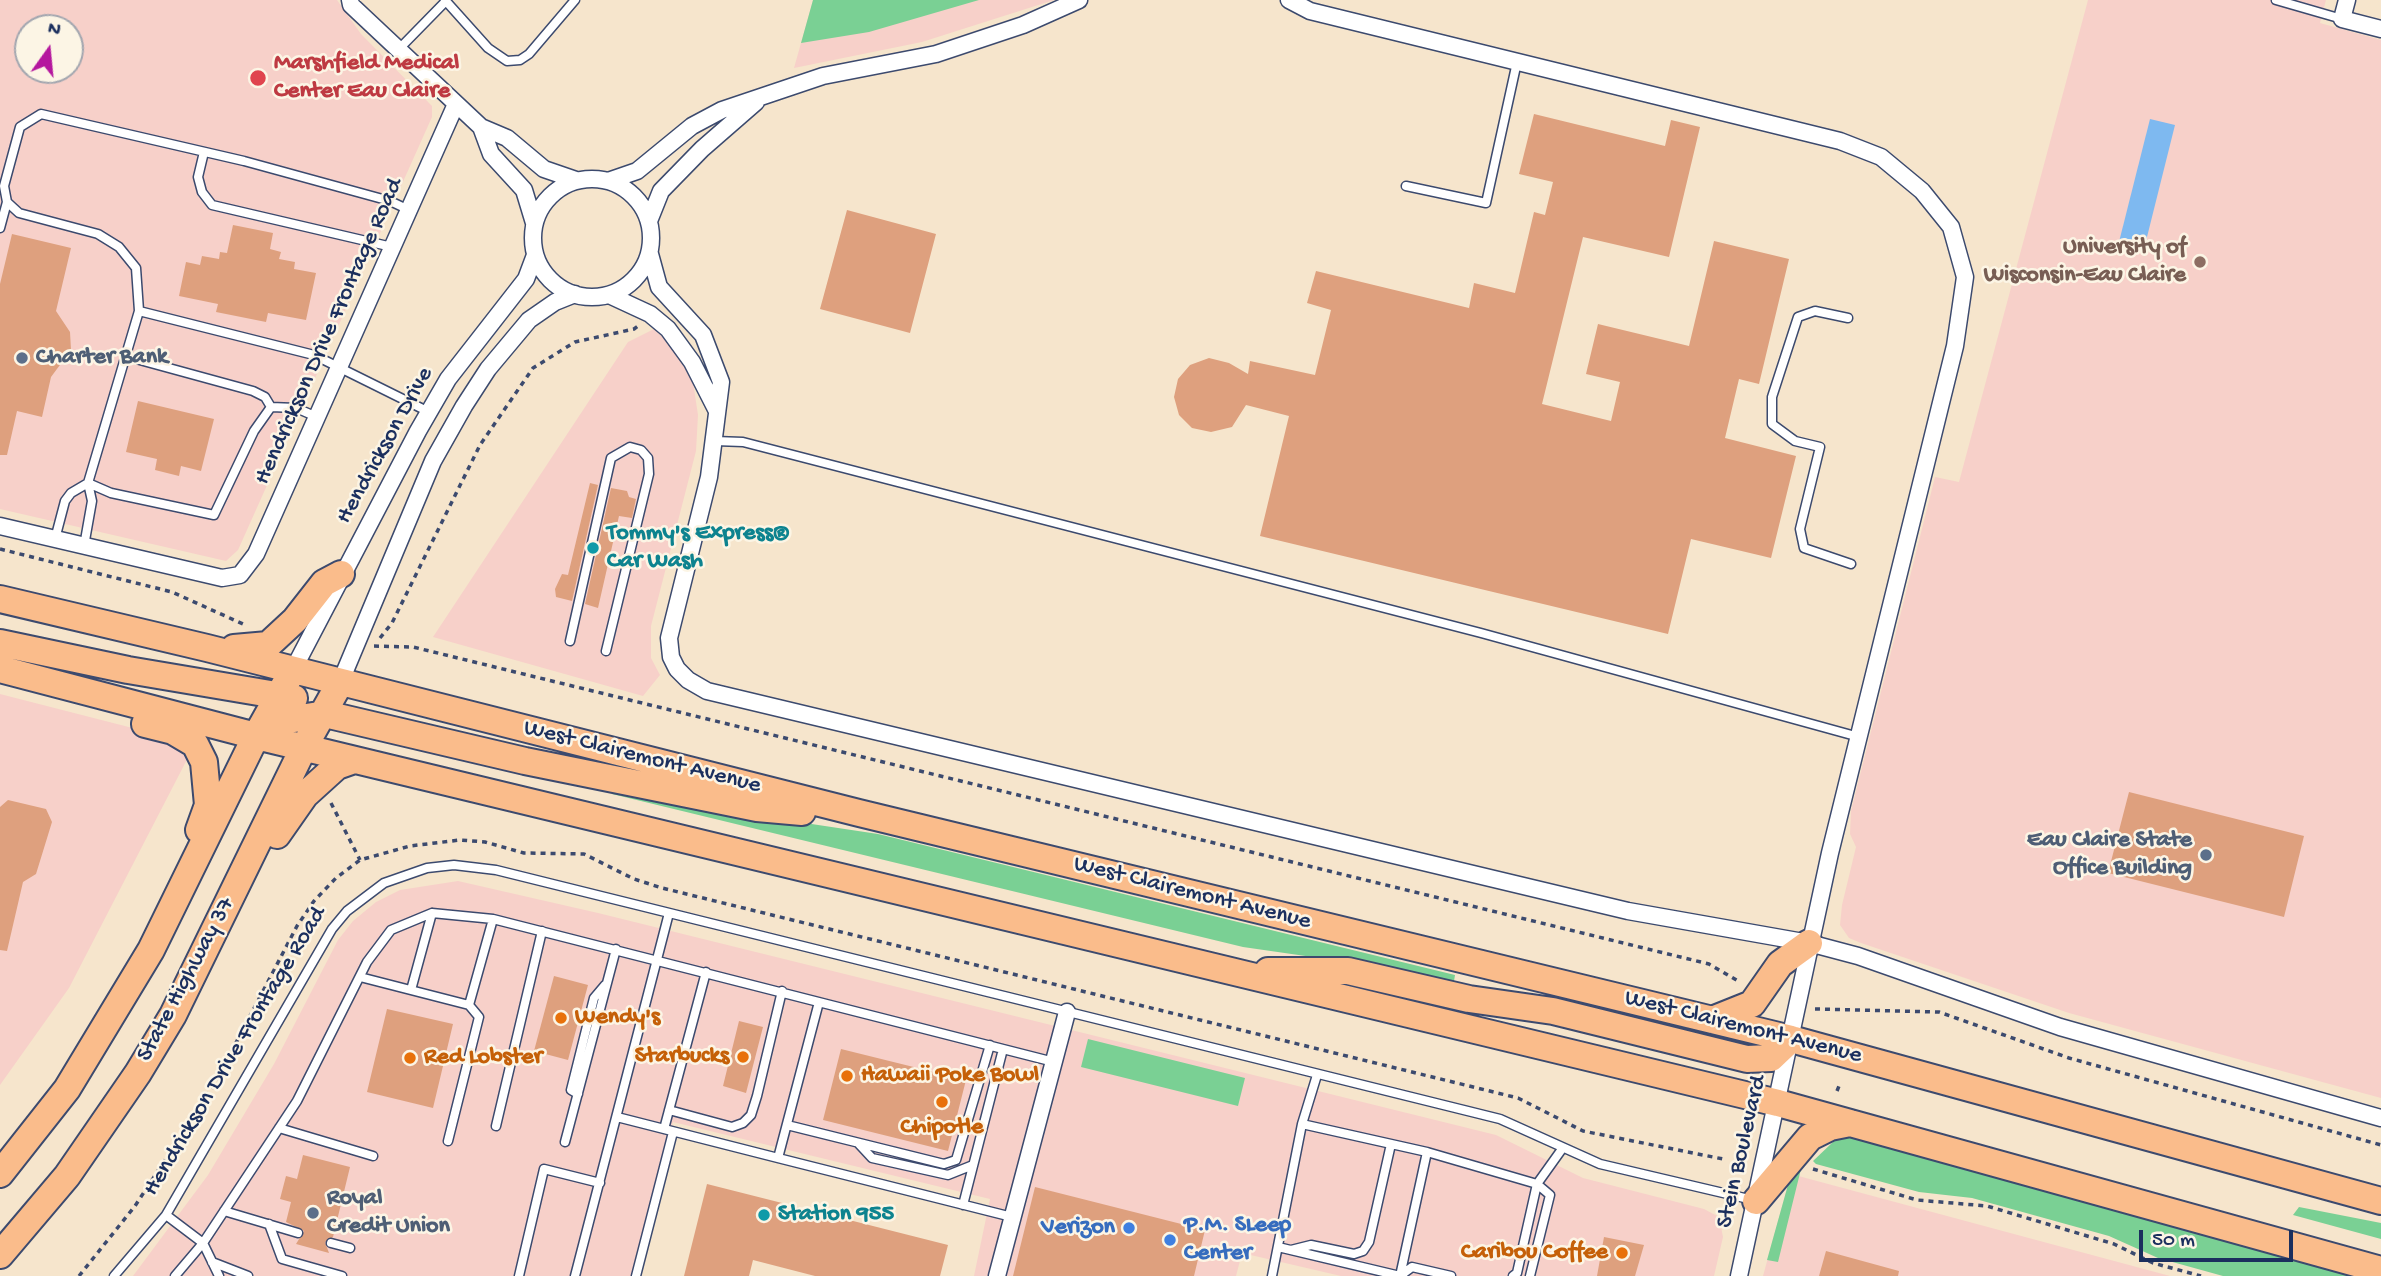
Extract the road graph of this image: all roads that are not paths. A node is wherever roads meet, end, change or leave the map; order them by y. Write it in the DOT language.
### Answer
graph roads {
  1 [pos="350,0"];
  2 [pos="445,0"];
  3 [pos="575,0"];
  4 [pos="1079,0"];
  5 [pos="1289,0"];
  6 [pos="2276,0"];
  7 [pos="2347,0"];
  8 [pos="2342,19"];
  9 [pos="2381,29"];
  10 [pos="398,50"];
  11 [pos="1517,62"];
  12 [pos="757,100"];
  13 [pos="456,104"];
  14 [pos="481,127"];
  15 [pos="204,152"];
  16 [pos="576,180"];
  17 [pos="608,181"];
  18 [pos="1406,186"];
  19 [pos="7,202"];
  20 [pos="409,210"];
  21 [pos="649,221"];
  22 [pos="534,223"];
  23 [pos="0,228"];
  24 [pos="392,247"];
  25 [pos="650,254"];
  26 [pos="535,255"];
  27 [pos="575,294"];
  28 [pos="609,295"];
  29 [pos="139,311"];
  30 [pos="1849,318"];
  31 [pos="125,356"];
  32 [pos="340,366"];
  33 [pos="271,407"];
  34 [pos="717,411"];
  35 [pos="429,412"];
  36 [pos="317,417"];
  37 [pos="715,441"];
  38 [pos="88,483"];
  39 [pos="0,526"];
  40 [pos="55,539"];
  41 [pos="84,546"];
  42 [pos="1850,564"];
  43 [pos="341,574"];
  44 [pos="0,599"];
  45 [pos="570,641"];
  46 [pos="0,643"];
  47 [pos="207,648"];
  48 [pos="606,651"];
  49 [pos="0,669"];
  50 [pos="293,670"];
  51 [pos="0,680"];
  52 [pos="340,683"];
  53 [pos="279,696"];
  54 [pos="325,714"];
  55 [pos="256,736"];
  56 [pos="1859,737"];
  57 [pos="304,747"];
  58 [pos="354,760"];
  59 [pos="859,813"];
  60 [pos="669,913"];
  61 [pos="432,914"];
  62 [pos="493,919"];
  63 [pos="166,920"];
  64 [pos="542,931"];
  65 [pos="1809,943"];
  66 [pos="616,949"];
  67 [pos="657,960"];
  68 [pos="195,969"];
  69 [pos="706,972"];
  70 [pos="1231,972"];
  71 [pos="360,977"];
  72 [pos="411,990"];
  73 [pos="782,991"];
  74 [pos="819,1002"];
  75 [pos="469,1005"];
  76 [pos="1067,1012"];
  77 [pos="1712,1020"];
  78 [pos="1791,1039"];
  79 [pos="990,1045"];
  80 [pos="1003,1049"];
  81 [pos="1054,1062"];
  82 [pos="1317,1075"];
  83 [pos="1778,1104"];
  84 [pos="669,1110"];
  85 [pos="617,1117"];
  86 [pos="2381,1118"];
  87 [pos="1852,1123"];
  88 [pos="1302,1124"];
  89 [pos="787,1125"];
  90 [pos="496,1126"];
  91 [pos="279,1128"];
  92 [pos="664,1129"];
  93 [pos="673,1132"];
  94 [pos="448,1141"];
  95 [pos="565,1142"];
  96 [pos="859,1144"];
  97 [pos="1391,1144"];
  98 [pos="1562,1149"];
  99 [pos="1427,1153"];
  100 [pos="373,1156"];
  101 [pos="778,1158"];
  102 [pos="973,1165"];
  103 [pos="0,1174"];
  104 [pos="600,1183"];
  105 [pos="1537,1184"];
  106 [pos="1756,1201"];
  107 [pos="2381,1201"];
  108 [pos="962,1205"];
  109 [pos="224,1210"];
  110 [pos="166,1214"];
  111 [pos="1012,1217"];
  112 [pos="269,1224"];
  113 [pos="298,1233"];
  114 [pos="202,1243"];
  115 [pos="331,1243"];
  116 [pos="1278,1247"];
  117 [pos="350,1248"];
  118 [pos="1291,1250"];
  119 [pos="0,1255"];
  120 [pos="212,1262"];
  121 [pos="2381,1270"];
  122 [pos="114,1276"];
  123 [pos="175,1276"];
  124 [pos="219,1276"];
  125 [pos="248,1276"];
  126 [pos="342,1276"];
  127 [pos="519,1276"];
  128 [pos="575,1276"];
  129 [pos="636,1276"];
  130 [pos="997,1276"];
  131 [pos="1272,1276"];
  132 [pos="1400,1276"];
  133 [pos="1451,1276"];
  134 [pos="1513,1276"];
  135 [pos="1530,1276"];
  136 [pos="1739,1276"];
  1 -- 10 [label="street"];
  2 -- 3 [label="lane"];
  2 -- 10 [label="lane"];
  4 -- 12 [label="street"];
  5 -- 11 [label="street, Stein Boulevard"];
  6 -- 8 [label="lane"];
  7 -- 8 [label="street"];
  8 -- 9 [label="street"];
  10 -- 13 [label="street"];
  11 -- 18 [label="lane"];
  11 -- 56 [label="street, Stein Boulevard"];
  12 -- 17 [label="street"];
  12 -- 21 [label="street"];
  13 -- 14 [label="street"];
  13 -- 20 [label="street, Hendrickson Drive Frontage Road"];
  14 -- 16 [label="street"];
  14 -- 22 [label="street"];
  15 -- 19 [label="lane"];
  15 -- 20 [label="lane"];
  15 -- 24 [label="lane"];
  16 -- 17 [label="street"];
  16 -- 22 [label="street"];
  17 -- 21 [label="street"];
  19 -- 23 [label="lane"];
  19 -- 29 [label="lane"];
  20 -- 24 [label="street, Hendrickson Drive Frontage Road"];
  21 -- 25 [label="street"];
  22 -- 26 [label="street"];
  24 -- 32 [label="street, Hendrickson Drive Frontage Road"];
  25 -- 28 [label="street"];
  25 -- 34 [label="street"];
  26 -- 27 [label="street"];
  26 -- 35 [label="street, Hendrickson Drive"];
  27 -- 28 [label="street"];
  27 -- 52 [label="street, Hendrickson Drive"];
  28 -- 34 [label="street"];
  29 -- 31 [label="lane"];
  29 -- 32 [label="lane"];
  30 -- 42 [label="lane"];
  31 -- 33 [label="lane"];
  31 -- 38 [label="lane"];
  32 -- 35 [label="lane"];
  32 -- 36 [label="street, Hendrickson Drive Frontage Road"];
  33 -- 36 [label="lane"];
  33 -- 38 [label="lane"];
  34 -- 37 [label="street"];
  35 -- 43 [label="street, Hendrickson Drive"];
  36 -- 41 [label="street, Hendrickson Drive Frontage Road"];
  37 -- 56 [label="lane"];
  37 -- 65 [label="street"];
  38 -- 40 [label="lane"];
  38 -- 41 [label="lane"];
  39 -- 40 [label="street"];
  40 -- 41 [label="street"];
  43 -- 47 [label="main road"];
  43 -- 50 [label="street, Hendrickson Drive"];
  44 -- 47 [label="main road, West Clairemont Avenue"];
  45 -- 48 [label="lane"];
  46 -- 53 [label="main road"];
  47 -- 50 [label="main road, West Clairemont Avenue"];
  49 -- 55 [label="main road"];
  50 -- 52 [label="main road, West Clairemont Avenue"];
  50 -- 53 [label="main road, State Highway 37"];
  51 -- 63 [label="main road"];
  52 -- 53 [label="main road"];
  52 -- 54 [label="main road, State Highway 37"];
  52 -- 59 [label="main road, West Clairemont Avenue"];
  53 -- 55 [label="main road, State Highway 37"];
  54 -- 55 [label="main road"];
  54 -- 57 [label="main road, State Highway 37"];
  54 -- 59 [label="main road"];
  55 -- 57 [label="main road"];
  55 -- 63 [label="main road, State Highway 37"];
  56 -- 65 [label="street, Stein Boulevard"];
  57 -- 58 [label="main road"];
  57 -- 68 [label="main road, State Highway 37"];
  58 -- 68 [label="main road"];
  58 -- 70 [label="main road"];
  59 -- 77 [label="main road, West Clairemont Avenue"];
  60 -- 67 [label="lane"];
  60 -- 76 [label="lane, Hendrickson Drive Frontage Road"];
  60 -- 110 [label="lane, Hendrickson Drive Frontage Road"];
  61 -- 62 [label="lane"];
  61 -- 71 [label="lane"];
  61 -- 72 [label="lane"];
  62 -- 64 [label="lane"];
  62 -- 75 [label="lane"];
  63 -- 103 [label="main road, State Highway 37"];
  64 -- 66 [label="lane"];
  64 -- 90 [label="lane"];
  65 -- 77 [label="main road"];
  65 -- 78 [label="street, Stein Boulevard"];
  65 -- 86 [label="street"];
  66 -- 67 [label="lane"];
  66 -- 95 [label="lane"];
  67 -- 69 [label="lane"];
  67 -- 85 [label="lane"];
  68 -- 119 [label="main road, State Highway 37"];
  69 -- 73 [label="lane"];
  69 -- 84 [label="lane"];
  70 -- 78 [label="main road"];
  70 -- 83 [label="main road"];
  71 -- 72 [label="lane"];
  71 -- 91 [label="lane"];
  72 -- 75 [label="lane"];
  73 -- 74 [label="lane"];
  73 -- 84 [label="lane"];
  74 -- 79 [label="lane"];
  74 -- 89 [label="lane"];
  75 -- 94 [label="lane"];
  76 -- 81 [label="street"];
  76 -- 82 [label="lane, Hendrickson Drive Frontage Road"];
  77 -- 78 [label="main road, West Clairemont Avenue"];
  78 -- 83 [label="street, Stein Boulevard"];
  78 -- 107 [label="main road, West Clairemont Avenue"];
  79 -- 80 [label="lane"];
  79 -- 96 [label="lane"];
  80 -- 81 [label="lane"];
  80 -- 102 [label="lane"];
  81 -- 111 [label="street"];
  82 -- 88 [label="lane"];
  82 -- 98 [label="lane, Hendrickson Drive Frontage Road"];
  83 -- 87 [label="main road"];
  83 -- 106 [label="street, Stein Boulevard"];
  84 -- 92 [label="lane"];
  85 -- 92 [label="lane"];
  85 -- 104 [label="lane"];
  87 -- 106 [label="main road"];
  87 -- 121 [label="main road"];
  88 -- 97 [label="lane"];
  88 -- 116 [label="lane"];
  89 -- 96 [label="lane"];
  89 -- 101 [label="lane"];
  91 -- 100 [label="lane"];
  91 -- 109 [label="lane"];
  92 -- 93 [label="lane"];
  93 -- 101 [label="lane"];
  93 -- 129 [label="lane"];
  96 -- 102 [label="lane"];
  97 -- 99 [label="lane"];
  97 -- 118 [label="lane"];
  98 -- 105 [label="lane"];
  98 -- 106 [label="lane, Hendrickson Drive Frontage Road"];
  99 -- 105 [label="lane"];
  99 -- 132 [label="lane"];
  101 -- 108 [label="lane"];
  102 -- 108 [label="lane"];
  104 -- 127 [label="lane"];
  104 -- 128 [label="lane"];
  105 -- 134 [label="lane"];
  105 -- 135 [label="lane"];
  106 -- 136 [label="street, Stein Boulevard"];
  108 -- 111 [label="lane"];
  109 -- 112 [label="lane"];
  109 -- 114 [label="lane"];
  110 -- 114 [label="lane"];
  110 -- 122 [label="lane, Hendrickson Drive Frontage Road"];
  111 -- 130 [label="street"];
  112 -- 113 [label="lane"];
  112 -- 126 [label="lane"];
  114 -- 120 [label="lane"];
  114 -- 123 [label="lane"];
  115 -- 117 [label="lane"];
  116 -- 118 [label="lane"];
  116 -- 131 [label="lane"];
  118 -- 132 [label="lane"];
  120 -- 124 [label="lane"];
  120 -- 125 [label="lane"];
  132 -- 133 [label="lane"];
}
